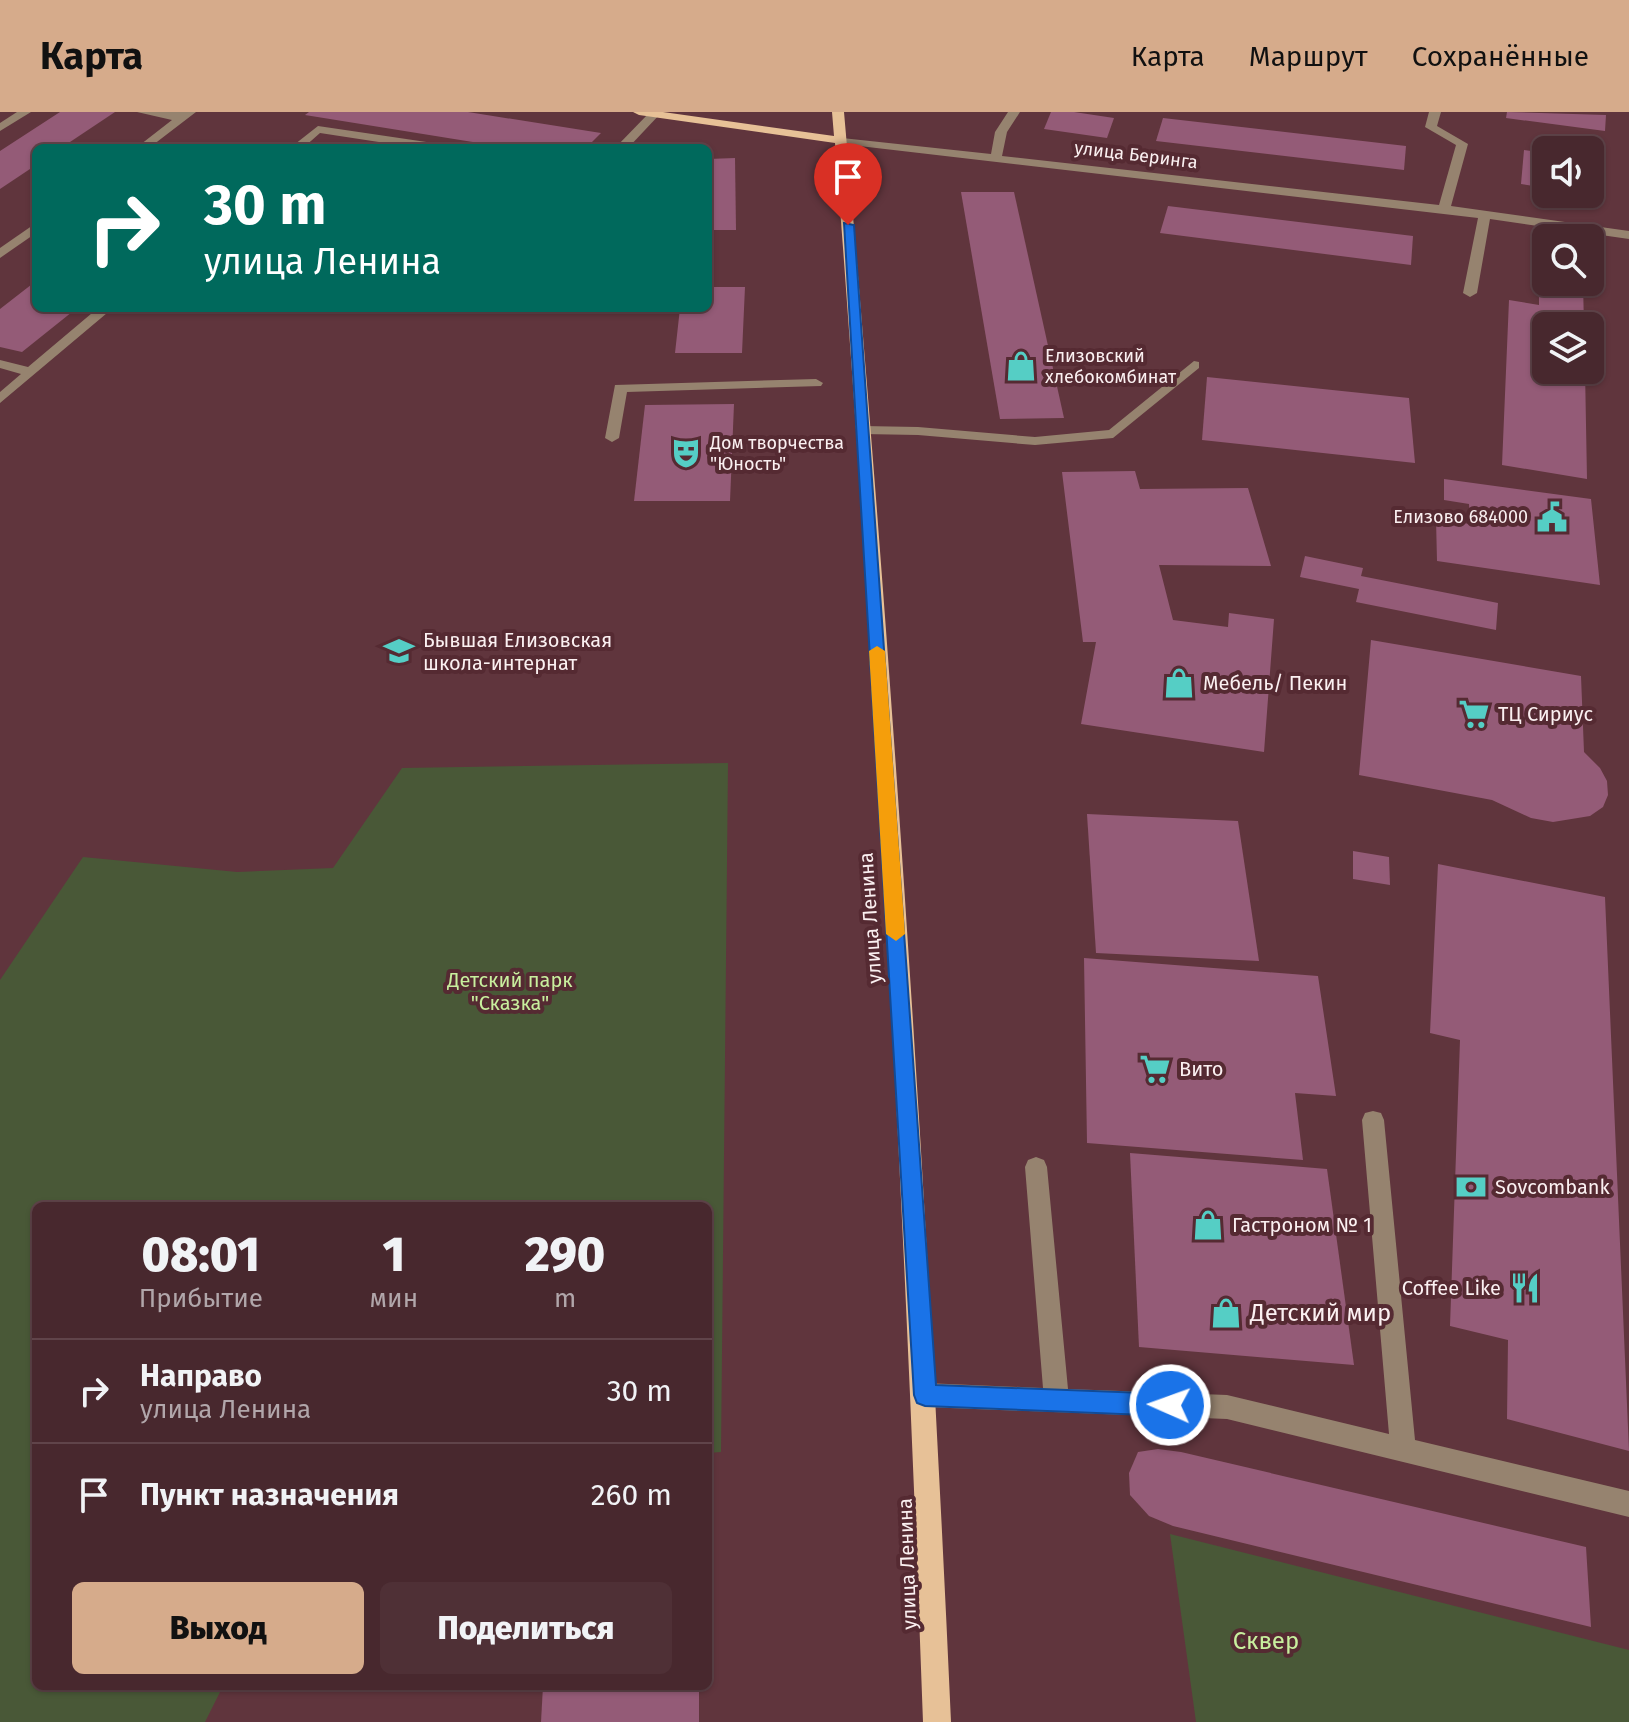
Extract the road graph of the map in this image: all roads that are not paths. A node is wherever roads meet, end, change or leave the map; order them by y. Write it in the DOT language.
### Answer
graph roads {
  1 [pos="25,112"];
  2 [pos="143,112"];
  3 [pos="639,112"];
  4 [pos="838,112"];
  5 [pos="1014,112"];
  6 [pos="1435,112"];
  7 [pos="654,114"];
  8 [pos="185,115"];
  9 [pos="0,128"];
  10 [pos="842,141"];
  11 [pos="147,144"];
  12 [pos="301,144"];
  13 [pos="414,144"];
  14 [pos="625,144"];
  15 [pos="996,157"];
  16 [pos="1444,209"];
  17 [pos="1485,215"];
  18 [pos="32,230"];
  19 [pos="1629,235"];
  20 [pos="0,254"];
  21 [pos="1470,293"];
  22 [pos="101,312"];
  23 [pos="0,364"];
  24 [pos="1194,365"];
  25 [pos="30,372"];
  26 [pos="816,383"];
  27 [pos="0,399"];
  28 [pos="863,430"];
  29 [pos="612,438"];
  30 [pos="1373,1120"];
  31 [pos="1036,1167"];
  32 [pos="925,1395"];
  33 [pos="1057,1401"];
  34 [pos="1403,1450"];
  35 [pos="1629,1504"];
  36 [pos="937,1722"];
  1 -- 9 [label="street"];
  2 -- 8 [label="street"];
  3 -- 7 [label="main road, улица Беринга"];
  4 -- 10 [label="main road, улица Ленина"];
  5 -- 15 [label="street"];
  6 -- 16 [label="street"];
  7 -- 10 [label="main road, улица Беринга"];
  7 -- 14 [label="street"];
  8 -- 11 [label="street"];
  10 -- 15 [label="street, улица Беринга"];
  10 -- 28 [label="main road, улица Ленина"];
  12 -- 13 [label="street"];
  15 -- 16 [label="street, улица Беринга"];
  16 -- 17 [label="street, улица Беринга"];
  17 -- 19 [label="street, улица Беринга"];
  17 -- 21 [label="street"];
  18 -- 20 [label="street"];
  22 -- 25 [label="street"];
  23 -- 25 [label="street"];
  24 -- 28 [label="street"];
  25 -- 27 [label="street"];
  26 -- 29 [label="street"];
  28 -- 32 [label="main road, улица Ленина"];
  30 -- 34 [label="street"];
  31 -- 33 [label="street"];
  32 -- 33 [label="street"];
  32 -- 36 [label="main road, улица Ленина"];
  33 -- 34 [label="street"];
  34 -- 35 [label="street"];
}
